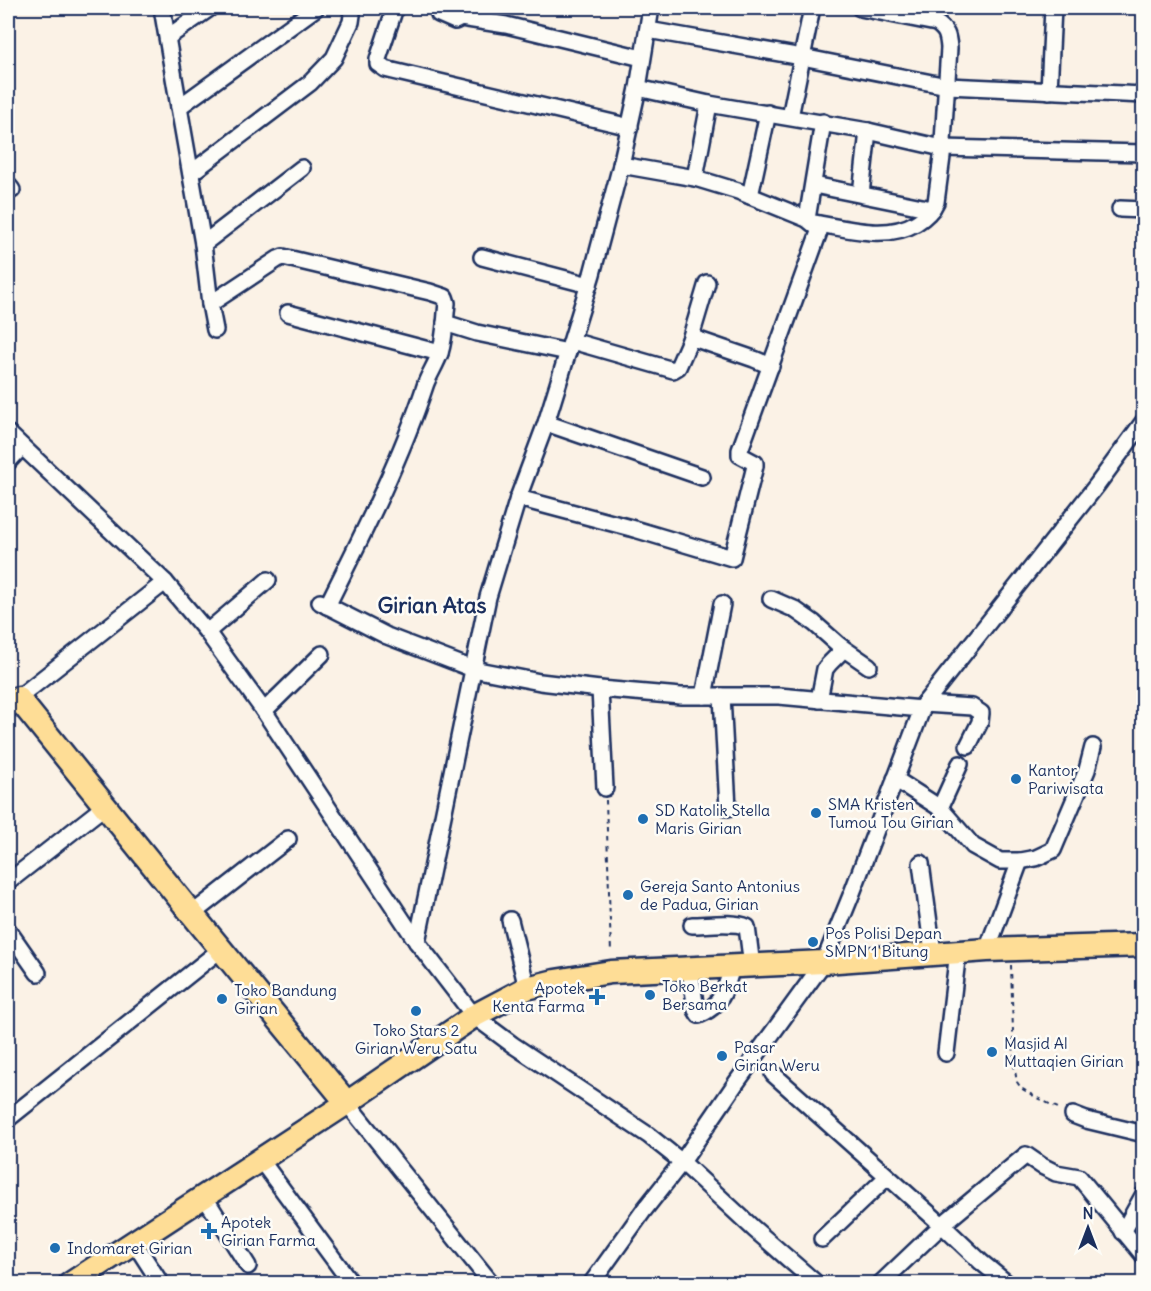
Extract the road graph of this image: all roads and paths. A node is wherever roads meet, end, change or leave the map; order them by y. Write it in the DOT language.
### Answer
graph roads {
  1 [pos="162,8"];
  2 [pos="210,8"];
  3 [pos="316,8"];
  4 [pos="350,8"];
  5 [pos="395,8"];
  6 [pos="439,8"];
  7 [pos="651,8"];
  8 [pos="812,8"];
  9 [pos="860,8"];
  10 [pos="1053,8"];
  11 [pos="648,30"];
  12 [pos="168,38"];
  13 [pos="802,57"];
  14 [pos="642,58"];
  15 [pos="947,86"];
  16 [pos="638,88"];
  17 [pos="1049,91"];
  18 [pos="1143,95"];
  19 [pos="709,104"];
  20 [pos="179,107"];
  21 [pos="768,113"];
  22 [pos="790,117"];
  23 [pos="824,122"];
  24 [pos="630,127"];
  25 [pos="868,131"];
  26 [pos="942,148"];
  27 [pos="1143,153"];
  28 [pos="621,165"];
  29 [pos="302,168"];
  30 [pos="191,173"];
  31 [pos="695,178"];
  32 [pos="813,185"];
  33 [pos="861,194"];
  34 [pos="750,196"];
  35 [pos="932,209"];
  36 [pos="1120,209"];
  37 [pos="1143,210"];
  38 [pos="810,221"];
  39 [pos="203,244"];
  40 [pos="482,257"];
  41 [pos="706,284"];
  42 [pos="589,285"];
  43 [pos="210,303"];
  44 [pos="288,313"];
  45 [pos="445,323"];
  46 [pos="215,330"];
  47 [pos="690,340"];
  48 [pos="570,347"];
  49 [pos="440,353"];
  50 [pos="771,366"];
  51 [pos="1143,421"];
  52 [pos="546,423"];
  53 [pos="8,433"];
  54 [pos="22,447"];
  55 [pos="8,462"];
  56 [pos="702,477"];
  57 [pos="518,498"];
  58 [pos="268,580"];
  59 [pos="165,582"];
  60 [pos="771,599"];
  61 [pos="722,604"];
  62 [pos="207,632"];
  63 [pos="840,646"];
  64 [pos="322,654"];
  65 [pos="869,666"];
  66 [pos="473,669"];
  67 [pos="600,689"];
  68 [pos="704,696"];
  69 [pos="722,696"];
  70 [pos="819,700"];
  71 [pos="13,702"];
  72 [pos="923,706"];
  73 [pos="264,711"];
  74 [pos="968,746"];
  75 [pos="1093,747"];
  76 [pos="960,764"];
  77 [pos="895,778"];
  78 [pos="605,788"];
  79 [pos="105,806"];
  80 [pos="728,808"];
  81 [pos="939,808"];
  82 [pos="288,839"];
  83 [pos="1020,861"];
  84 [pos="921,863"];
  85 [pos="8,882"];
  86 [pos="192,914"];
  87 [pos="510,920"];
  88 [pos="692,925"];
  89 [pos="8,930"];
  90 [pos="417,942"];
  91 [pos="1143,945"];
  92 [pos="1011,949"];
  93 [pos="220,950"];
  94 [pos="987,950"];
  95 [pos="958,951"];
  96 [pos="933,953"];
  97 [pos="824,962"];
  98 [pos="742,966"];
  99 [pos="690,969"];
  100 [pos="611,972"];
  101 [pos="38,973"];
  102 [pos="527,988"];
  103 [pos="474,1016"];
  104 [pos="946,1053"];
  105 [pos="772,1074"];
  106 [pos="347,1103"];
  107 [pos="1073,1115"];
  108 [pos="8,1119"];
  109 [pos="1143,1134"];
  110 [pos="260,1159"];
  111 [pos="682,1162"];
  112 [pos="887,1177"];
  113 [pos="1143,1194"];
  114 [pos="204,1196"];
  115 [pos="942,1225"];
  116 [pos="1123,1232"];
  117 [pos="822,1239"];
  118 [pos="134,1242"];
  119 [pos="1143,1256"];
  120 [pos="248,1266"];
  121 [pos="70,1284"];
  122 [pos="161,1284"];
  123 [pos="352,1284"];
  124 [pos="492,1284"];
  125 [pos="591,1284"];
  126 [pos="817,1284"];
  127 [pos="880,1284"];
  128 [pos="1008,1284"];
  1 -- 12 [label="street"];
  2 -- 12 [label="street"];
  3 -- 20 [label="street"];
  4 -- 30 [label="street"];
  5 -- 24 [label="street"];
  6 -- 14 [label="street"];
  7 -- 11 [label="street"];
  8 -- 13 [label="street"];
  9 -- 15 [label="street"];
  10 -- 17 [label="street"];
  11 -- 13 [label="street"];
  11 -- 14 [label="street"];
  12 -- 20 [label="street"];
  13 -- 15 [label="street"];
  13 -- 22 [label="street"];
  14 -- 16 [label="street"];
  15 -- 17 [label="street"];
  15 -- 26 [label="street"];
  16 -- 19 [label="street"];
  16 -- 24 [label="street"];
  17 -- 18 [label="street"];
  19 -- 21 [label="street"];
  19 -- 31 [label="street"];
  20 -- 30 [label="street"];
  21 -- 22 [label="street"];
  21 -- 34 [label="street"];
  22 -- 23 [label="street"];
  23 -- 25 [label="street"];
  23 -- 32 [label="street"];
  24 -- 28 [label="street"];
  25 -- 26 [label="street"];
  25 -- 33 [label="street"];
  26 -- 27 [label="street"];
  26 -- 35 [label="street"];
  28 -- 31 [label="street"];
  28 -- 42 [label="street"];
  29 -- 39 [label="street"];
  30 -- 39 [label="street"];
  31 -- 34 [label="street"];
  32 -- 33 [label="street"];
  32 -- 38 [label="street"];
  33 -- 35 [label="street"];
  34 -- 38 [label="street"];
  35 -- 38 [label="street"];
  36 -- 37 [label="street"];
  38 -- 50 [label="street"];
  39 -- 43 [label="street"];
  40 -- 42 [label="street"];
  41 -- 47 [label="street"];
  42 -- 48 [label="street"];
  43 -- 45 [label="street"];
  43 -- 46 [label="street"];
  44 -- 49 [label="street"];
  45 -- 48 [label="street"];
  45 -- 49 [label="street"];
  47 -- 48 [label="street"];
  47 -- 50 [label="street"];
  48 -- 52 [label="street"];
  49 -- 66 [label="street"];
  50 -- 57 [label="street"];
  51 -- 72 [label="street"];
  52 -- 56 [label="street"];
  52 -- 57 [label="street"];
  53 -- 54 [label="street"];
  54 -- 55 [label="street"];
  54 -- 59 [label="street"];
  57 -- 66 [label="street"];
  58 -- 62 [label="street"];
  59 -- 62 [label="street"];
  59 -- 71 [label="street"];
  60 -- 63 [label="street"];
  61 -- 68 [label="street"];
  62 -- 73 [label="street"];
  63 -- 65 [label="street"];
  63 -- 70 [label="street"];
  64 -- 73 [label="street"];
  66 -- 67 [label="street"];
  66 -- 90 [label="street"];
  67 -- 68 [label="street"];
  67 -- 78 [label="street"];
  68 -- 69 [label="street"];
  69 -- 70 [label="street"];
  69 -- 80 [label="street"];
  70 -- 72 [label="street"];
  71 -- 79 [label="highway"];
  72 -- 74 [label="street"];
  72 -- 77 [label="street"];
  73 -- 90 [label="street"];
  75 -- 83 [label="street"];
  76 -- 81 [label="street"];
  77 -- 81 [label="street"];
  77 -- 97 [label="street"];
  78 -- 100 [label="path"];
  79 -- 85 [label="street"];
  79 -- 86 [label="highway"];
  81 -- 83 [label="street"];
  82 -- 86 [label="street"];
  83 -- 94 [label="street"];
  84 -- 96 [label="street"];
  86 -- 93 [label="highway"];
  87 -- 102 [label="street"];
  88 -- 98 [label="street"];
  89 -- 101 [label="street"];
  90 -- 103 [label="street"];
  91 -- 92 [label="highway"];
  92 -- 94 [label="highway"];
  92 -- 107 [label="path"];
  93 -- 106 [label="highway"];
  93 -- 108 [label="street"];
  94 -- 95 [label="highway"];
  95 -- 96 [label="highway"];
  95 -- 104 [label="street"];
  96 -- 97 [label="highway"];
  97 -- 98 [label="highway"];
  97 -- 111 [label="street"];
  98 -- 99 [label="highway"];
  98 -- 99 [label="street"];
  99 -- 100 [label="highway"];
  100 -- 102 [label="highway"];
  102 -- 103 [label="highway"];
  103 -- 106 [label="highway"];
  103 -- 111 [label="street"];
  105 -- 112 [label="street"];
  106 -- 110 [label="highway"];
  106 -- 124 [label="street"];
  107 -- 109 [label="street"];
  110 -- 114 [label="highway"];
  110 -- 123 [label="street"];
  111 -- 125 [label="street"];
  111 -- 126 [label="street"];
  112 -- 115 [label="street"];
  112 -- 117 [label="street"];
  113 -- 116 [label="street"];
  114 -- 118 [label="highway"];
  114 -- 120 [label="street"];
  115 -- 116 [label="street"];
  115 -- 127 [label="street"];
  115 -- 128 [label="street"];
  116 -- 119 [label="street"];
  118 -- 121 [label="highway"];
  118 -- 122 [label="street"];
}
